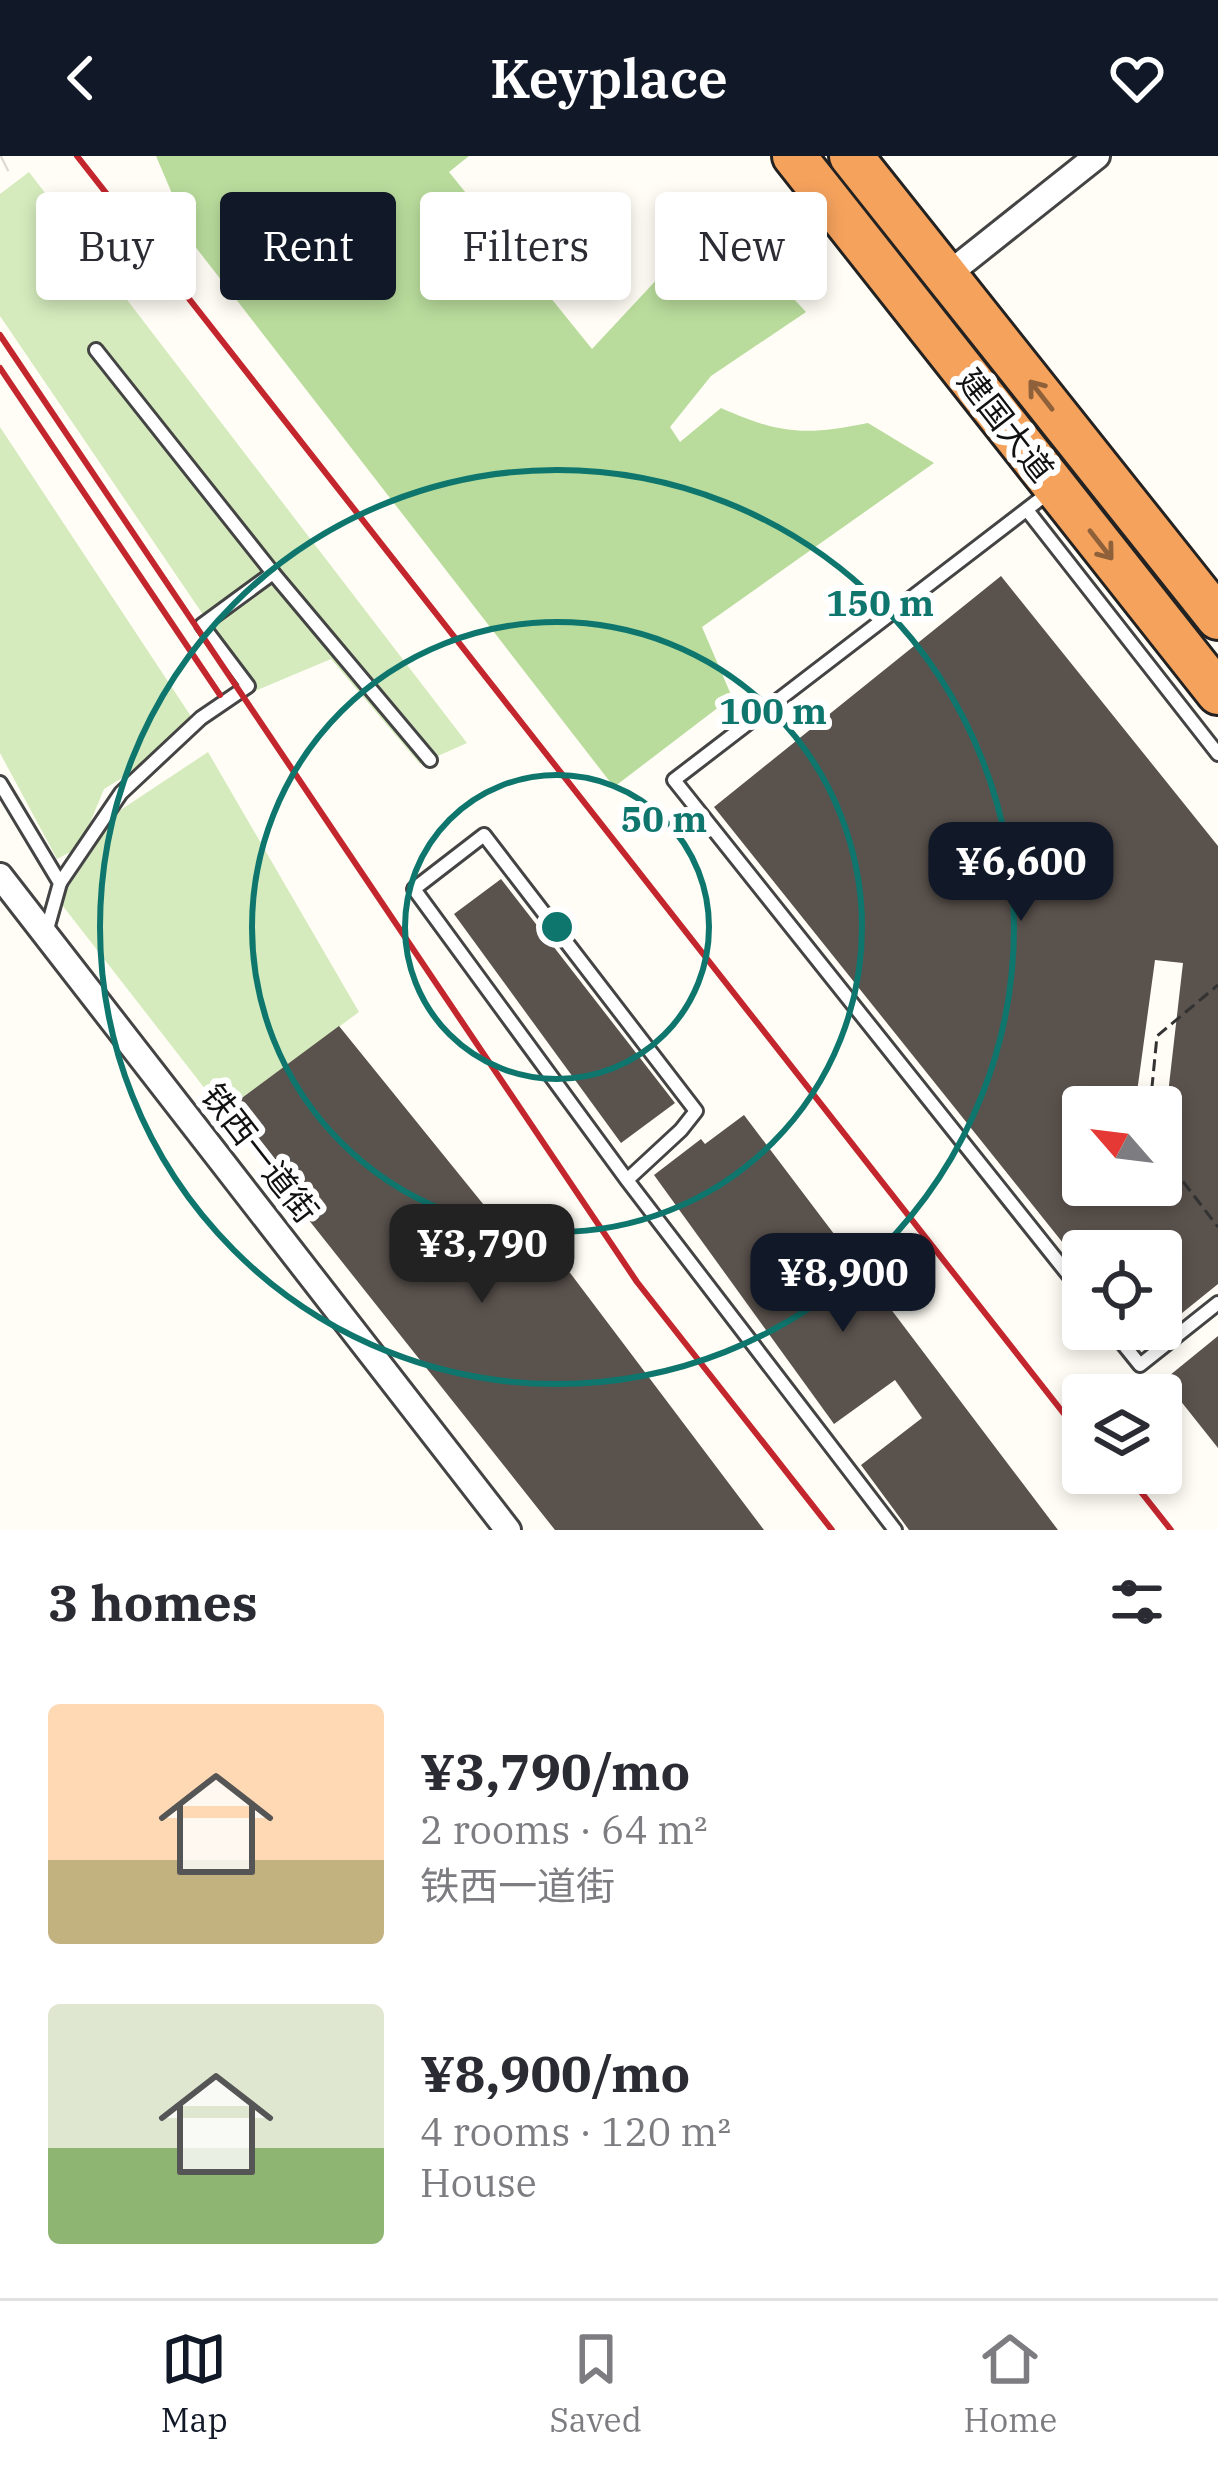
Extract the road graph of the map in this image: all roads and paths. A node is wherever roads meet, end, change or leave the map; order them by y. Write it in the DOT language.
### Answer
graph roads {
  1 [pos="794,156"];
  2 [pos="851,156"];
  3 [pos="1097,156"];
  4 [pos="946,276"];
  5 [pos="96,350"];
  6 [pos="1041,498"];
  7 [pos="273,573"];
  8 [pos="1218,618"];
  9 [pos="1218,693"];
  10 [pos="1218,754"];
  11 [pos="430,760"];
  12 [pos="0,783"];
  13 [pos="0,876"];
  14 [pos="59,883"];
  15 [pos="46,934"];
  16 [pos="1218,985"];
  17 [pos="1152,1086"];
  18 [pos="627,1180"];
  19 [pos="1182,1180"];
  20 [pos="1218,1227"];
  21 [pos="1062,1267"];
  22 [pos="1218,1303"];
  23 [pos="1182,1331"];
  24 [pos="1129,1350"];
  25 [pos="1158,1350"];
  26 [pos="508,1530"];
  27 [pos="895,1530"];
  1 -- 6 [label="highway, 建国大道"];
  2 -- 4 [label="highway, 建国大道"];
  3 -- 4 [label="street"];
  8 -- 4 [label="highway, 建国大道, one-way"];
  5 -- 7 [label="lane"];
  6 -- 9 [label="highway, 建国大道, one-way"];
  6 -- 10 [label="lane"];
  6 -- 21 [label="lane"];
  7 -- 11 [label="lane"];
  7 -- 14 [label="lane"];
  12 -- 14 [label="lane"];
  13 -- 15 [label="street, 铁西一道街"];
  14 -- 15 [label="lane"];
  15 -- 26 [label="street, 铁西一道街"];
  16 -- 17 [label="path"];
  18 -- 18 [label="lane"];
  18 -- 27 [label="lane"];
  19 -- 20 [label="path"];
  22 -- 23 [label="lane"];
  24 -- 25 [label="lane"];
}
